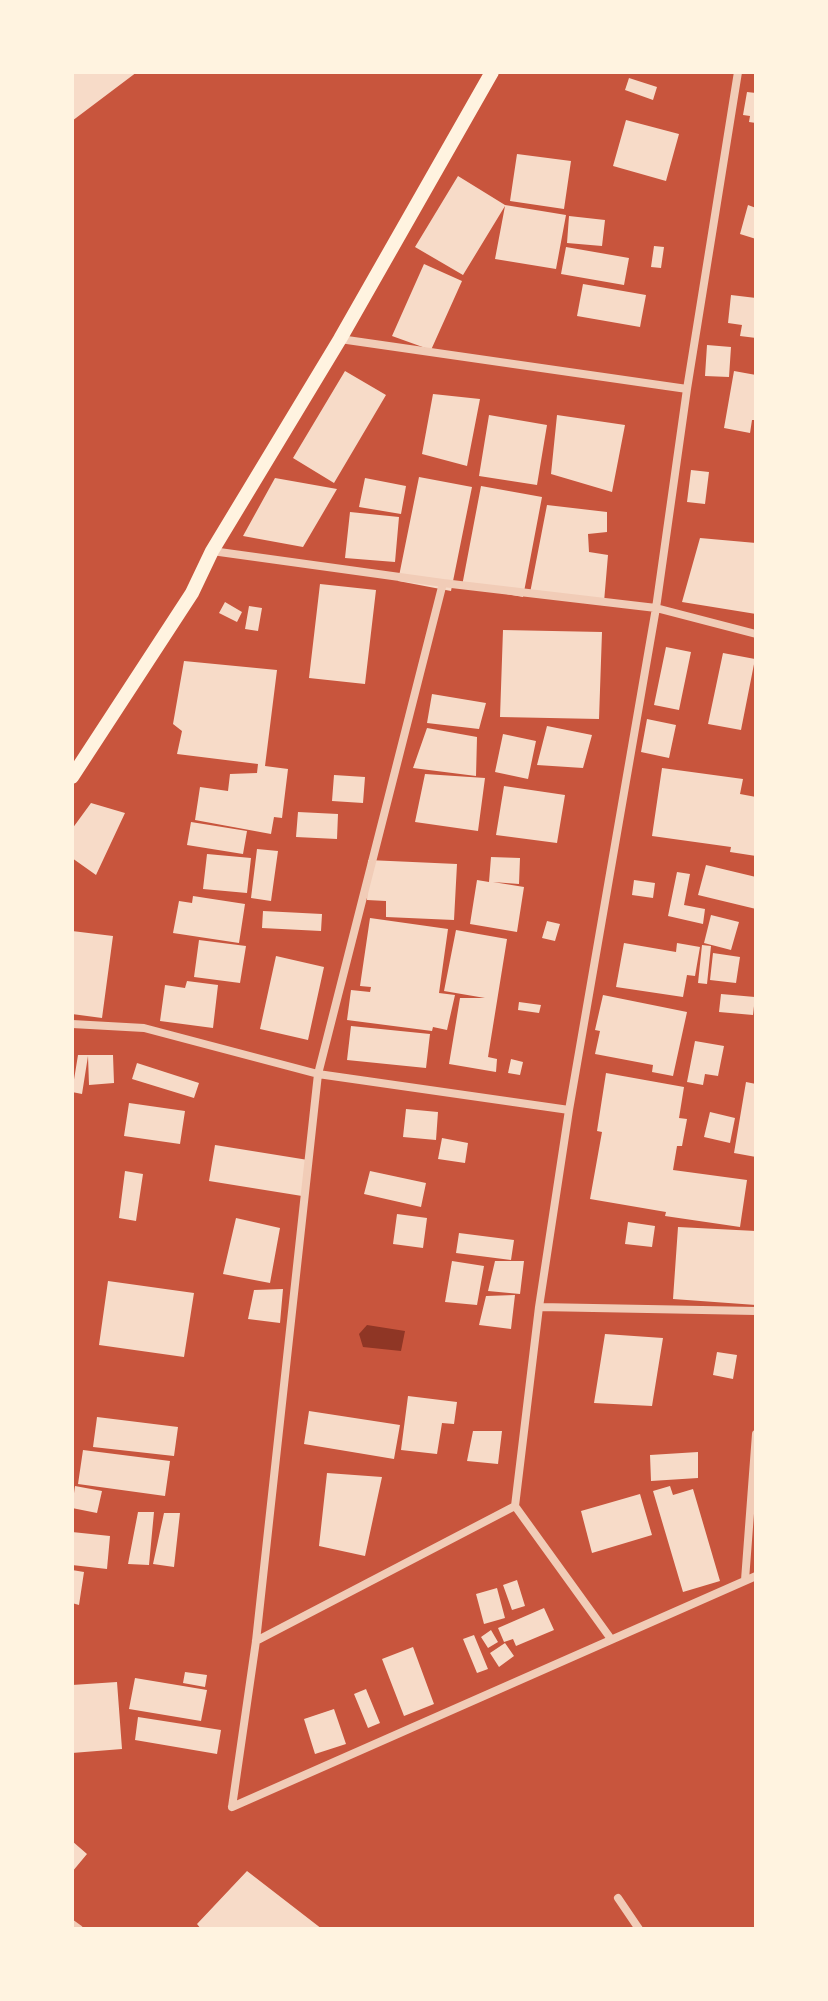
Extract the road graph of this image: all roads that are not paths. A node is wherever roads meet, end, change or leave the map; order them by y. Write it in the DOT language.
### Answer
graph roads {
  1 [pos="492,72"];
  2 [pos="738,72"];
  3 [pos="340,339"];
  4 [pos="687,389"];
  5 [pos="212,551"];
  6 [pos="443,583"];
  7 [pos="656,608"];
  8 [pos="756,634"];
  9 [pos="72,777"];
  10 [pos="72,1024"];
  11 [pos="318,1074"];
  12 [pos="569,1110"];
  13 [pos="539,1307"];
  14 [pos="756,1311"];
  15 [pos="756,1434"];
  16 [pos="515,1506"];
  17 [pos="752,1558"];
  18 [pos="756,1576"];
  19 [pos="745,1580"];
  20 [pos="611,1639"];
  21 [pos="256,1641"];
  22 [pos="618,1898"];
  23 [pos="72,1924"];
  24 [pos="79,1929"];
  25 [pos="639,1929"];
  1 -- 3 [label="main road"];
  2 -- 4 [label="street"];
  3 -- 4 [label="street"];
  3 -- 5 [label="main road"];
  4 -- 7 [label="street"];
  5 -- 6 [label="street"];
  5 -- 9 [label="main road"];
  6 -- 7 [label="street"];
  6 -- 11 [label="street"];
  7 -- 8 [label="street"];
  7 -- 12 [label="street"];
  10 -- 11 [label="street"];
  11 -- 12 [label="street"];
  11 -- 21 [label="street"];
  12 -- 13 [label="street"];
  13 -- 14 [label="street"];
  13 -- 16 [label="street"];
  15 -- 17 [label="street"];
  16 -- 20 [label="street"];
  16 -- 21 [label="street"];
  17 -- 19 [label="street"];
  18 -- 19 [label="street"];
  19 -- 20 [label="street"];
  20 -- 21 [label="street"];
  22 -- 25 [label="street"];
  23 -- 24 [label="street"];
}
